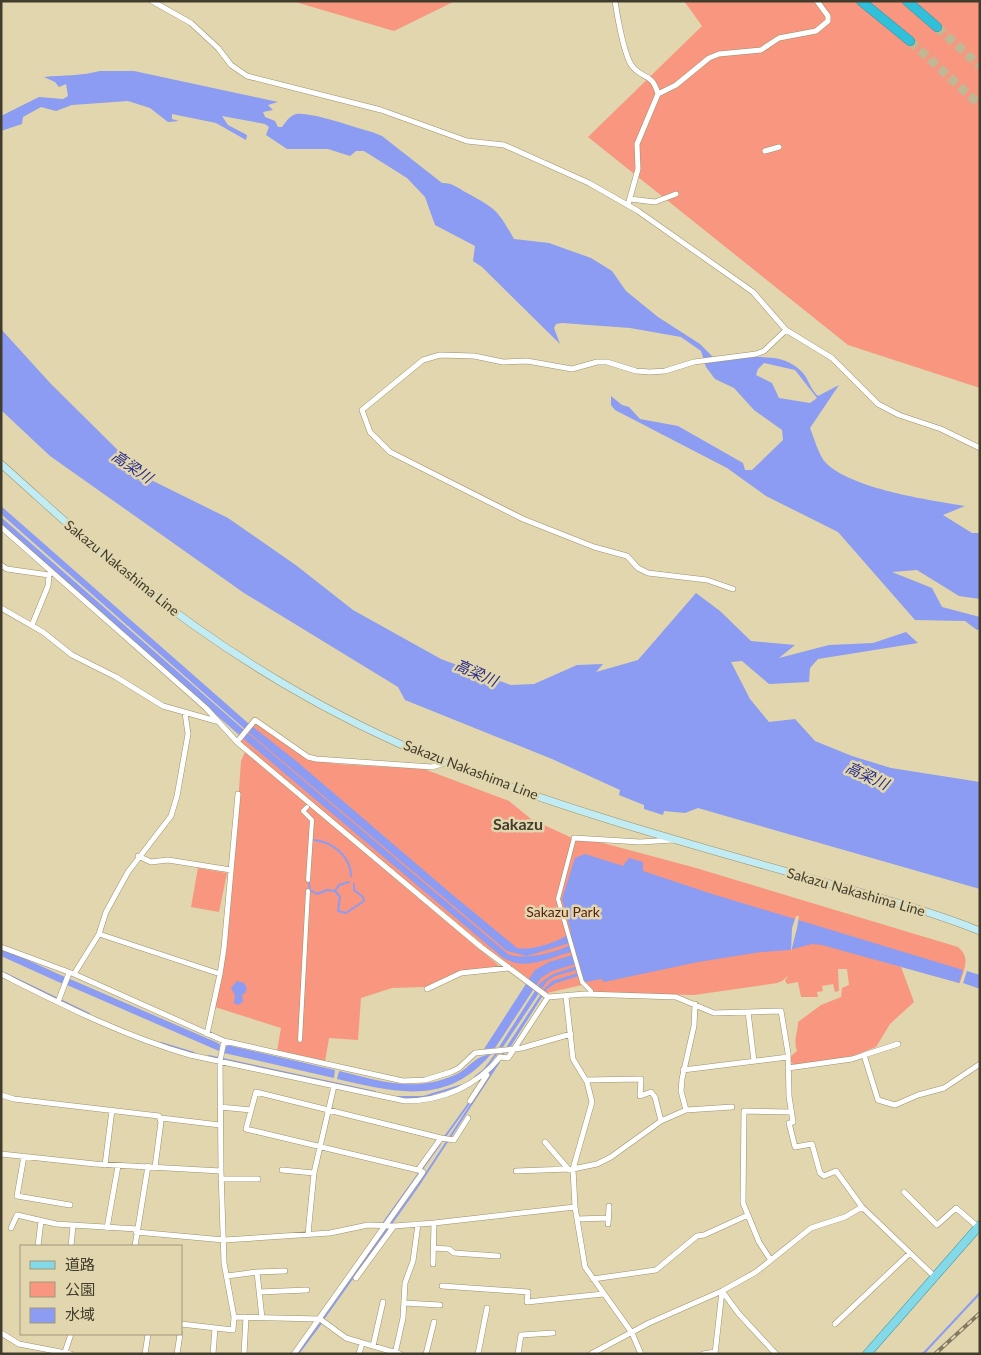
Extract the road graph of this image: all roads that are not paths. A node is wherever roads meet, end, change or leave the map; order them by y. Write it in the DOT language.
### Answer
graph roads {
  1 [pos="152,1"];
  2 [pos="615,1"];
  3 [pos="817,1"];
  4 [pos="861,1"];
  5 [pos="907,1"];
  6 [pos="937,26"];
  7 [pos="910,41"];
  8 [pos="658,94"];
  9 [pos="779,147"];
  10 [pos="765,151"];
  11 [pos="676,194"];
  12 [pos="630,199"];
  13 [pos="628,205"];
  14 [pos="786,330"];
  15 [pos="980,448"];
  16 [pos="1,464"];
  17 [pos="1,527"];
  18 [pos="1,566"];
  19 [pos="51,574"];
  20 [pos="733,589"];
  21 [pos="1,608"];
  22 [pos="32,625"];
  23 [pos="185,713"];
  24 [pos="216,721"];
  25 [pos="238,740"];
  26 [pos="444,762"];
  27 [pos="238,794"];
  28 [pos="307,807"];
  29 [pos="574,838"];
  30 [pos="674,840"];
  31 [pos="138,856"];
  32 [pos="231,870"];
  33 [pos="308,880"];
  34 [pos="308,891"];
  35 [pos="941,917"];
  36 [pos="980,926"];
  37 [pos="980,931"];
  38 [pos="98,934"];
  39 [pos="1,947"];
  40 [pos="509,968"];
  41 [pos="1,974"];
  42 [pos="220,974"];
  43 [pos="70,975"];
  44 [pos="428,989"];
  45 [pos="592,991"];
  46 [pos="547,996"];
  47 [pos="566,997"];
  48 [pos="58,1002"];
  49 [pos="695,1004"];
  50 [pos="748,1012"];
  51 [pos="206,1034"];
  52 [pos="571,1034"];
  53 [pos="300,1040"];
  54 [pos="224,1042"];
  55 [pos="898,1044"];
  56 [pos="512,1049"];
  57 [pos="864,1054"];
  58 [pos="788,1057"];
  59 [pos="220,1060"];
  60 [pos="754,1061"];
  61 [pos="494,1064"];
  62 [pos="980,1064"];
  63 [pos="788,1068"];
  64 [pos="683,1070"];
  65 [pos="586,1080"];
  66 [pos="334,1086"];
  67 [pos="1,1095"];
  68 [pos="470,1101"];
  69 [pos="220,1107"];
  70 [pos="732,1107"];
  71 [pos="330,1109"];
  72 [pos="112,1110"];
  73 [pos="251,1110"];
  74 [pos="686,1110"];
  75 [pos="791,1112"];
  76 [pos="161,1118"];
  77 [pos="468,1118"];
  78 [pos="660,1121"];
  79 [pos="220,1125"];
  80 [pos="441,1138"];
  81 [pos="545,1142"];
  82 [pos="321,1146"];
  83 [pos="1,1154"];
  84 [pos="24,1156"];
  85 [pos="105,1165"];
  86 [pos="118,1166"];
  87 [pos="148,1166"];
  88 [pos="154,1167"];
  89 [pos="571,1169"];
  90 [pos="282,1170"];
  91 [pos="221,1171"];
  92 [pos="421,1171"];
  93 [pos="516,1171"];
  94 [pos="314,1173"];
  95 [pos="221,1179"];
  96 [pos="258,1179"];
  97 [pos="904,1192"];
  98 [pos="70,1205"];
  99 [pos="609,1206"];
  100 [pos="575,1207"];
  101 [pos="862,1207"];
  102 [pos="748,1215"];
  103 [pos="577,1219"];
  104 [pos="41,1221"];
  105 [pos="434,1223"];
  106 [pos="418,1224"];
  107 [pos="385,1225"];
  108 [pos="73,1226"];
  109 [pos="394,1226"];
  110 [pos="979,1226"];
  111 [pos="11,1228"];
  112 [pos="107,1228"];
  113 [pos="137,1231"];
  114 [pos="308,1234"];
  115 [pos="224,1240"];
  116 [pos="38,1245"];
  117 [pos="71,1245"];
  118 [pos="135,1245"];
  119 [pos="433,1248"];
  120 [pos="910,1253"];
  121 [pos="498,1256"];
  122 [pos="770,1260"];
  123 [pos="433,1264"];
  124 [pos="285,1270"];
  125 [pos="257,1272"];
  126 [pos="226,1276"];
  127 [pos="935,1277"];
  128 [pos="356,1278"];
  129 [pos="593,1279"];
  130 [pos="442,1286"];
  131 [pos="307,1290"];
  132 [pos="722,1291"];
  133 [pos="259,1292"];
  134 [pos="604,1294"];
  135 [pos="383,1302"];
  136 [pos="404,1303"];
  137 [pos="440,1305"];
  138 [pos="488,1308"];
  139 [pos="234,1317"];
  140 [pos="246,1318"];
  141 [pos="262,1318"];
  142 [pos="320,1319"];
  143 [pos="434,1322"];
  144 [pos="836,1324"];
  145 [pos="182,1326"];
  146 [pos="215,1328"];
  147 [pos="1,1333"];
  148 [pos="553,1333"];
  149 [pos="632,1333"];
  150 [pos="71,1335"];
  151 [pos="148,1335"];
  152 [pos="180,1335"];
  153 [pos="362,1343"];
  154 [pos="372,1346"];
  155 [pos="68,1353"];
  156 [pos="397,1353"];
  157 [pos="715,1353"];
  158 [pos="145,1354"];
  159 [pos="177,1354"];
  160 [pos="213,1354"];
  161 [pos="244,1354"];
  162 [pos="294,1354"];
  163 [pos="359,1354"];
  164 [pos="426,1354"];
  165 [pos="478,1354"];
  166 [pos="518,1354"];
  167 [pos="591,1354"];
  168 [pos="641,1354"];
  169 [pos="703,1354"];
  170 [pos="776,1354"];
  171 [pos="867,1354"];
  1 -- 13 [label="street"];
  2 -- 8 [label="street"];
  3 -- 8 [label="street"];
  4 -- 7 [label="highway"];
  5 -- 6 [label="highway"];
  8 -- 12 [label="street"];
  9 -- 10 [label="street"];
  11 -- 12 [label="street"];
  12 -- 13 [label="street"];
  13 -- 14 [label="street"];
  14 -- 15 [label="street"];
  14 -- 20 [label="street"];
  16 -- 26 [label="main road, Sakazu Nakashima Line"];
  17 -- 19 [label="street"];
  18 -- 19 [label="street"];
  19 -- 22 [label="street"];
  19 -- 24 [label="street"];
  21 -- 22 [label="street"];
  22 -- 23 [label="street"];
  23 -- 24 [label="street"];
  23 -- 31 [label="street"];
  24 -- 25 [label="street"];
  25 -- 26 [label="street"];
  25 -- 40 [label="street"];
  26 -- 30 [label="main road, Sakazu Nakashima Line"];
  27 -- 32 [label="street"];
  28 -- 33 [label="street"];
  29 -- 30 [label="street"];
  29 -- 45 [label="street"];
  30 -- 35 [label="main road, Sakazu Nakashima Line"];
  31 -- 32 [label="street"];
  31 -- 38 [label="street"];
  32 -- 42 [label="street"];
  34 -- 53 [label="street"];
  35 -- 36 [label="main road"];
  35 -- 37 [label="main road, Sakazu Nakashima Line"];
  38 -- 42 [label="street"];
  38 -- 43 [label="street"];
  39 -- 43 [label="street"];
  40 -- 44 [label="street"];
  40 -- 46 [label="street"];
  41 -- 48 [label="street"];
  42 -- 51 [label="street"];
  43 -- 48 [label="street"];
  43 -- 51 [label="street"];
  46 -- 47 [label="street"];
  46 -- 56 [label="street"];
  47 -- 49 [label="street"];
  47 -- 52 [label="street"];
  48 -- 59 [label="street"];
  49 -- 50 [label="street"];
  49 -- 64 [label="street"];
  50 -- 58 [label="street"];
  50 -- 60 [label="street"];
  51 -- 54 [label="street"];
  52 -- 56 [label="street"];
  52 -- 65 [label="street"];
  54 -- 56 [label="street"];
  54 -- 59 [label="street"];
  55 -- 57 [label="street"];
  56 -- 61 [label="street"];
  57 -- 62 [label="street"];
  57 -- 63 [label="street"];
  58 -- 60 [label="street"];
  58 -- 63 [label="street"];
  59 -- 66 [label="street"];
  59 -- 69 [label="street"];
  60 -- 64 [label="street"];
  61 -- 66 [label="street"];
  61 -- 68 [label="street"];
  63 -- 75 [label="street"];
  64 -- 74 [label="street"];
  65 -- 78 [label="street"];
  65 -- 89 [label="street"];
  66 -- 71 [label="street"];
  67 -- 72 [label="street"];
  69 -- 73 [label="street"];
  69 -- 79 [label="street"];
  70 -- 74 [label="street"];
  71 -- 73 [label="street"];
  71 -- 80 [label="street"];
  71 -- 82 [label="street"];
  72 -- 76 [label="street"];
  72 -- 85 [label="street"];
  73 -- 82 [label="street"];
  74 -- 78 [label="street"];
  75 -- 101 [label="street"];
  75 -- 102 [label="street"];
  76 -- 79 [label="street"];
  76 -- 88 [label="street"];
  77 -- 80 [label="street"];
  78 -- 89 [label="street"];
  79 -- 91 [label="street"];
  80 -- 92 [label="street"];
  81 -- 89 [label="street"];
  82 -- 92 [label="street"];
  82 -- 94 [label="street"];
  83 -- 84 [label="street"];
  84 -- 85 [label="street"];
  84 -- 98 [label="street"];
  85 -- 86 [label="street"];
  86 -- 87 [label="street"];
  86 -- 112 [label="street"];
  87 -- 88 [label="street"];
  87 -- 113 [label="street"];
  88 -- 91 [label="street"];
  89 -- 93 [label="street"];
  89 -- 100 [label="street"];
  90 -- 94 [label="street"];
  91 -- 95 [label="street"];
  92 -- 107 [label="street"];
  94 -- 114 [label="street"];
  95 -- 96 [label="street"];
  95 -- 115 [label="street"];
  97 -- 110 [label="street"];
  99 -- 103 [label="street"];
  100 -- 103 [label="street"];
  100 -- 105 [label="street"];
  101 -- 120 [label="street"];
  101 -- 122 [label="street"];
  102 -- 122 [label="street"];
  102 -- 129 [label="street"];
  103 -- 129 [label="street"];
  104 -- 108 [label="street"];
  104 -- 111 [label="street"];
  104 -- 116 [label="street"];
  105 -- 106 [label="street"];
  105 -- 119 [label="street"];
  106 -- 109 [label="street"];
  106 -- 136 [label="street"];
  107 -- 109 [label="street"];
  107 -- 114 [label="street"];
  107 -- 142 [label="street"];
  108 -- 112 [label="street"];
  108 -- 117 [label="street"];
  109 -- 128 [label="street"];
  110 -- 127 [label="main road"];
  112 -- 113 [label="street"];
  113 -- 115 [label="street"];
  113 -- 118 [label="street"];
  114 -- 115 [label="street"];
  115 -- 126 [label="street"];
  119 -- 121 [label="street"];
  119 -- 123 [label="street"];
  120 -- 127 [label="street"];
  120 -- 144 [label="street"];
  122 -- 132 [label="street"];
  124 -- 125 [label="street"];
  125 -- 126 [label="street"];
  125 -- 133 [label="street"];
  126 -- 139 [label="street"];
  127 -- 171 [label="main road"];
  129 -- 134 [label="street"];
  130 -- 134 [label="street"];
  131 -- 133 [label="street"];
  132 -- 149 [label="street"];
  132 -- 157 [label="street"];
  132 -- 170 [label="street"];
  133 -- 141 [label="street"];
  134 -- 149 [label="street"];
  135 -- 154 [label="street"];
  136 -- 137 [label="street"];
  136 -- 156 [label="street"];
  138 -- 165 [label="street"];
  139 -- 140 [label="street"];
  139 -- 146 [label="street"];
  140 -- 141 [label="street"];
  140 -- 161 [label="street"];
  141 -- 142 [label="street"];
  142 -- 153 [label="street"];
  142 -- 162 [label="street"];
  143 -- 164 [label="street"];
  145 -- 146 [label="street"];
  146 -- 160 [label="street"];
  147 -- 155 [label="street"];
  148 -- 166 [label="street"];
  149 -- 167 [label="street"];
  149 -- 168 [label="street"];
  150 -- 155 [label="street"];
  151 -- 158 [label="street"];
  152 -- 159 [label="street"];
  153 -- 154 [label="street"];
  153 -- 163 [label="street"];
  154 -- 156 [label="street"];
  157 -- 169 [label="street"];
}
